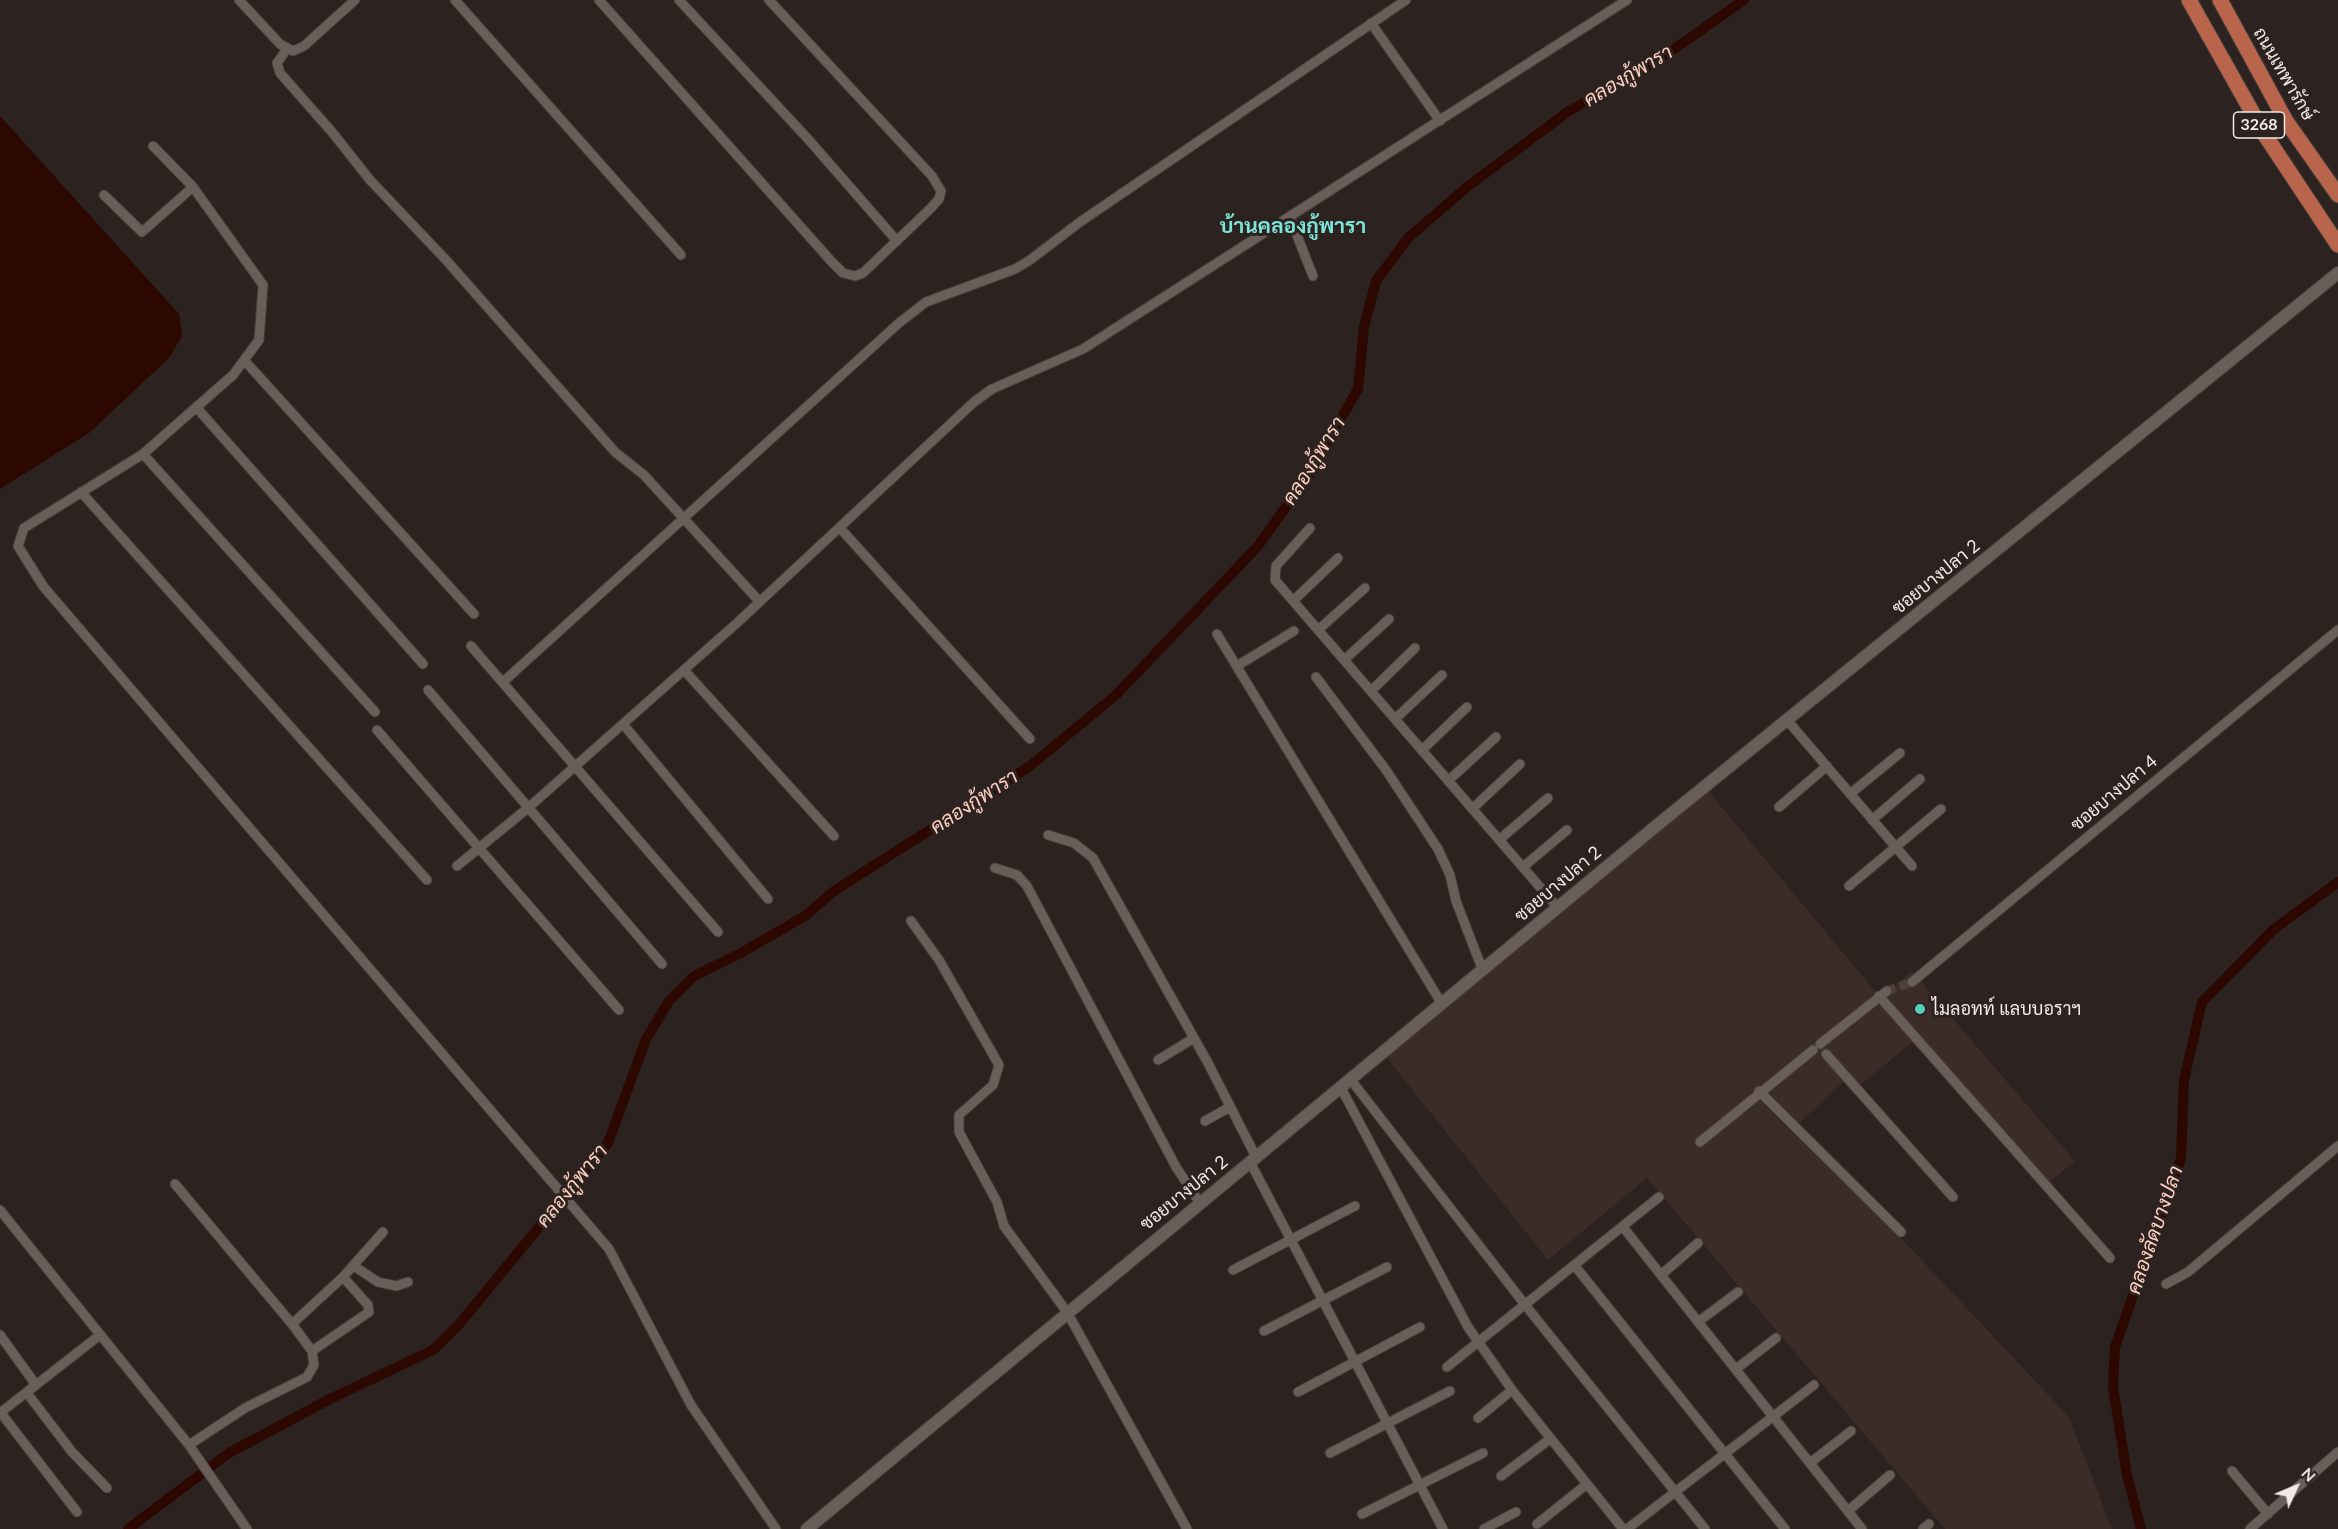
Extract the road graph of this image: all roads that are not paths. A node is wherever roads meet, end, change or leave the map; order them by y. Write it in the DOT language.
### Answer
graph roads {
  1 [pos="239,0"];
  2 [pos="355,0"];
  3 [pos="455,0"];
  4 [pos="599,0"];
  5 [pos="679,0"];
  6 [pos="769,0"];
  7 [pos="1406,0"];
  8 [pos="1627,0"];
  9 [pos="2190,0"];
  10 [pos="2220,0"];
  11 [pos="1371,23"];
  12 [pos="288,49"];
  13 [pos="1440,121"];
  14 [pos="153,146"];
  15 [pos="193,187"];
  16 [pos="104,195"];
  17 [pos="2338,195"];
  18 [pos="1290,218"];
  19 [pos="897,241"];
  20 [pos="2338,245"];
  21 [pos="681,255"];
  22 [pos="2338,273"];
  23 [pos="1312,276"];
  24 [pos="244,360"];
  25 [pos="196,407"];
  26 [pos="143,454"];
  27 [pos="81,492"];
  28 [pos="686,519"];
  29 [pos="840,528"];
  30 [pos="1311,528"];
  31 [pos="1338,558"];
  32 [pos="1365,588"];
  33 [pos="759,601"];
  34 [pos="1293,601"];
  35 [pos="474,614"];
  36 [pos="1389,619"];
  37 [pos="1318,630"];
  38 [pos="2338,630"];
  39 [pos="1294,631"];
  40 [pos="1217,634"];
  41 [pos="471,646"];
  42 [pos="1415,648"];
  43 [pos="1344,660"];
  44 [pos="423,664"];
  45 [pos="1237,666"];
  46 [pos="684,670"];
  47 [pos="1442,675"];
  48 [pos="1316,677"];
  49 [pos="503,682"];
  50 [pos="428,690"];
  51 [pos="1371,691"];
  52 [pos="1467,707"];
  53 [pos="375,712"];
  54 [pos="1395,719"];
  55 [pos="1787,720"];
  56 [pos="623,724"];
  57 [pos="377,730"];
  58 [pos="1496,737"];
  59 [pos="1030,739"];
  60 [pos="1422,750"];
  61 [pos="1900,753"];
  62 [pos="574,765"];
  63 [pos="1520,765"];
  64 [pos="1827,766"];
  65 [pos="1920,779"];
  66 [pos="1448,781"];
  67 [pos="1850,794"];
  68 [pos="1548,798"];
  69 [pos="1779,807"];
  70 [pos="528,808"];
  71 [pos="1472,809"];
  72 [pos="1941,809"];
  73 [pos="1872,820"];
  74 [pos="1567,830"];
  75 [pos="1048,835"];
  76 [pos="834,836"];
  77 [pos="1499,840"];
  78 [pos="1894,847"];
  79 [pos="478,849"];
  80 [pos="457,866"];
  81 [pos="1912,866"];
  82 [pos="1523,867"];
  83 [pos="995,868"];
  84 [pos="427,880"];
  85 [pos="1849,886"];
  86 [pos="768,899"];
  87 [pos="1558,908"];
  88 [pos="910,921"];
  89 [pos="718,932"];
  90 [pos="662,964"];
  91 [pos="1483,971"];
  92 [pos="1912,982"];
  93 [pos="1442,1004"];
  94 [pos="619,1010"];
  95 [pos="1194,1038"];
  96 [pos="1826,1054"];
  97 [pos="1158,1060"];
  98 [pos="1351,1080"];
  99 [pos="1341,1088"];
  100 [pos="1759,1091"];
  101 [pos="1230,1107"];
  102 [pos="1373,1108"];
  103 [pos="1358,1120"];
  104 [pos="1205,1121"];
  105 [pos="1700,1142"];
  106 [pos="2338,1146"];
  107 [pos="1253,1160"];
  108 [pos="175,1184"];
  109 [pos="1659,1197"];
  110 [pos="1953,1197"];
  111 [pos="1200,1203"];
  112 [pos="1355,1206"];
  113 [pos="0,1210"];
  114 [pos="1623,1227"];
  115 [pos="382,1232"];
  116 [pos="1901,1232"];
  117 [pos="1291,1240"];
  118 [pos="1698,1243"];
  119 [pos="2110,1258"];
  120 [pos="354,1266"];
  121 [pos="1575,1266"];
  122 [pos="1387,1267"];
  123 [pos="1233,1270"];
  124 [pos="1661,1275"];
  125 [pos="343,1277"];
  126 [pos="408,1282"];
  127 [pos="2166,1284"];
  128 [pos="1738,1292"];
  129 [pos="1323,1301"];
  130 [pos="1526,1306"];
  131 [pos="1067,1312"];
  132 [pos="1698,1322"];
  133 [pos="292,1324"];
  134 [pos="1420,1327"];
  135 [pos="1264,1331"];
  136 [pos="0,1335"];
  137 [pos="100,1335"];
  138 [pos="1776,1338"];
  139 [pos="1478,1341"];
  140 [pos="312,1351"];
  141 [pos="1356,1363"];
  142 [pos="1447,1367"];
  143 [pos="1736,1369"];
  144 [pos="36,1385"];
  145 [pos="1814,1385"];
  146 [pos="1512,1390"];
  147 [pos="1450,1391"];
  148 [pos="1298,1392"];
  149 [pos="27,1393"];
  150 [pos="0,1413"];
  151 [pos="1773,1417"];
  152 [pos="1478,1418"];
  153 [pos="1388,1424"];
  154 [pos="1851,1431"];
  155 [pos="1550,1438"];
  156 [pos="189,1445"];
  157 [pos="2338,1452"];
  158 [pos="1330,1453"];
  159 [pos="1483,1453"];
  160 [pos="1726,1454"];
  161 [pos="1810,1463"];
  162 [pos="2232,1472"];
  163 [pos="1890,1475"];
  164 [pos="1501,1476"];
  165 [pos="1587,1485"];
  166 [pos="1420,1486"];
  167 [pos="107,1488"];
  168 [pos="1677,1492"];
  169 [pos="1848,1511"];
  170 [pos="77,1512"];
  171 [pos="1516,1512"];
  172 [pos="1362,1514"];
  173 [pos="2268,1514"];
  174 [pos="1537,1524"];
  175 [pos="247,1529"];
  176 [pos="776,1529"];
  177 [pos="807,1529"];
  178 [pos="1187,1529"];
  179 [pos="1443,1529"];
  180 [pos="1484,1529"];
  181 [pos="1625,1529"];
  182 [pos="1705,1529"];
  183 [pos="1785,1529"];
  184 [pos="1862,1529"];
  185 [pos="2250,1529"];
  1 -- 12 [label="street"];
  2 -- 12 [label="street"];
  3 -- 21 [label="street"];
  4 -- 19 [label="street"];
  5 -- 19 [label="street"];
  6 -- 19 [label="street"];
  7 -- 11 [label="street"];
  8 -- 13 [label="street"];
  9 -- 20 [label="main road, 3268"];
  10 -- 17 [label="main road, ถนนเทพารักษ์ / 3268"];
  11 -- 13 [label="street"];
  11 -- 28 [label="street"];
  12 -- 28 [label="street"];
  13 -- 18 [label="street"];
  14 -- 15 [label="street"];
  15 -- 16 [label="street"];
  15 -- 24 [label="street"];
  18 -- 23 [label="street"];
  18 -- 29 [label="street"];
  22 -- 55 [label="street, ซอยบางปลา 2"];
  24 -- 25 [label="street"];
  24 -- 35 [label="street"];
  25 -- 26 [label="street"];
  25 -- 44 [label="street"];
  26 -- 27 [label="street"];
  26 -- 53 [label="street"];
  27 -- 84 [label="street"];
  27 -- 176 [label="street"];
  28 -- 33 [label="street"];
  28 -- 49 [label="street"];
  29 -- 33 [label="street"];
  29 -- 59 [label="street"];
  30 -- 34 [label="street"];
  31 -- 34 [label="street"];
  32 -- 37 [label="street"];
  33 -- 46 [label="street"];
  34 -- 37 [label="street"];
  36 -- 43 [label="street"];
  37 -- 43 [label="street"];
  38 -- 92 [label="street, ซอยบางปลา 4"];
  39 -- 45 [label="street"];
  40 -- 45 [label="street"];
  41 -- 49 [label="street"];
  42 -- 51 [label="street"];
  43 -- 51 [label="street"];
  45 -- 93 [label="street"];
  46 -- 56 [label="street"];
  46 -- 76 [label="street"];
  47 -- 54 [label="street"];
  48 -- 91 [label="street"];
  49 -- 62 [label="street"];
  50 -- 70 [label="street"];
  51 -- 54 [label="street"];
  52 -- 60 [label="street"];
  54 -- 60 [label="street"];
  55 -- 64 [label="street"];
  55 -- 87 [label="street, ซอยบางปลา 2"];
  56 -- 62 [label="street"];
  56 -- 86 [label="street"];
  57 -- 79 [label="street"];
  58 -- 66 [label="street"];
  60 -- 66 [label="street"];
  61 -- 67 [label="street"];
  62 -- 70 [label="street"];
  62 -- 89 [label="street"];
  63 -- 71 [label="street"];
  64 -- 67 [label="street"];
  64 -- 69 [label="street"];
  65 -- 73 [label="street"];
  66 -- 71 [label="street"];
  67 -- 73 [label="street"];
  68 -- 77 [label="street"];
  70 -- 79 [label="street"];
  70 -- 90 [label="street"];
  71 -- 77 [label="street"];
  72 -- 78 [label="street"];
  73 -- 78 [label="street"];
  74 -- 82 [label="street"];
  75 -- 95 [label="street"];
  77 -- 82 [label="street"];
  78 -- 81 [label="street"];
  78 -- 85 [label="street"];
  79 -- 80 [label="street"];
  79 -- 94 [label="street"];
  82 -- 87 [label="street"];
  83 -- 111 [label="street"];
  87 -- 91 [label="street, ซอยบางปลา 2"];
  88 -- 131 [label="street"];
  91 -- 93 [label="street, ซอยบางปลา 2"];
  93 -- 98 [label="street, ซอยบางปลา 2"];
  95 -- 97 [label="street"];
  95 -- 101 [label="street"];
  96 -- 110 [label="street"];
  98 -- 99 [label="street, ซอยบางปลา 2"];
  98 -- 102 [label="street"];
  99 -- 103 [label="street"];
  99 -- 107 [label="street, ซอยบางปลา 2"];
  100 -- 105 [label="street"];
  100 -- 116 [label="street"];
  100 -- 119 [label="street"];
  101 -- 104 [label="street"];
  101 -- 107 [label="street"];
  102 -- 103 [label="street"];
  102 -- 130 [label="street"];
  103 -- 139 [label="street"];
  106 -- 127 [label="street"];
  107 -- 111 [label="street, ซอยบางปลา 2"];
  107 -- 117 [label="street"];
  108 -- 133 [label="street"];
  109 -- 114 [label="street"];
  111 -- 131 [label="street, ซอยบางปลา 2"];
  112 -- 117 [label="street"];
  113 -- 137 [label="street"];
  114 -- 121 [label="street"];
  114 -- 124 [label="street"];
  115 -- 120 [label="street"];
  117 -- 123 [label="street"];
  117 -- 129 [label="street"];
  118 -- 124 [label="street"];
  120 -- 125 [label="street"];
  120 -- 126 [label="street"];
  121 -- 130 [label="street"];
  121 -- 160 [label="street"];
  122 -- 129 [label="street"];
  124 -- 132 [label="street"];
  125 -- 133 [label="street"];
  125 -- 140 [label="street"];
  128 -- 132 [label="street"];
  129 -- 135 [label="street"];
  129 -- 141 [label="street"];
  130 -- 139 [label="street"];
  130 -- 168 [label="street"];
  131 -- 177 [label="street, ซอยบางปลา 2"];
  131 -- 178 [label="street"];
  132 -- 143 [label="street"];
  133 -- 140 [label="street"];
  134 -- 141 [label="street"];
  136 -- 144 [label="street"];
  137 -- 144 [label="street"];
  137 -- 156 [label="street"];
  138 -- 143 [label="street"];
  139 -- 142 [label="street"];
  139 -- 146 [label="street"];
  140 -- 156 [label="street"];
  141 -- 148 [label="street"];
  141 -- 153 [label="street"];
  143 -- 151 [label="street"];
  144 -- 149 [label="street"];
  145 -- 151 [label="street"];
  146 -- 152 [label="street"];
  146 -- 155 [label="street"];
  147 -- 153 [label="street"];
  149 -- 150 [label="street"];
  149 -- 167 [label="street"];
  150 -- 170 [label="street"];
  151 -- 160 [label="street"];
  151 -- 161 [label="street"];
  153 -- 158 [label="street"];
  153 -- 166 [label="street"];
  154 -- 161 [label="street"];
  155 -- 164 [label="street"];
  155 -- 165 [label="street"];
  156 -- 175 [label="street"];
  157 -- 173 [label="street"];
  159 -- 166 [label="street"];
  160 -- 168 [label="street"];
  160 -- 183 [label="street"];
  161 -- 169 [label="street"];
  162 -- 173 [label="street"];
  163 -- 169 [label="street"];
  165 -- 174 [label="street"];
  165 -- 181 [label="street"];
  166 -- 172 [label="street"];
  166 -- 179 [label="street"];
  168 -- 181 [label="street"];
  168 -- 182 [label="street"];
  169 -- 184 [label="street"];
  171 -- 180 [label="street"];
  173 -- 185 [label="street"];
}
